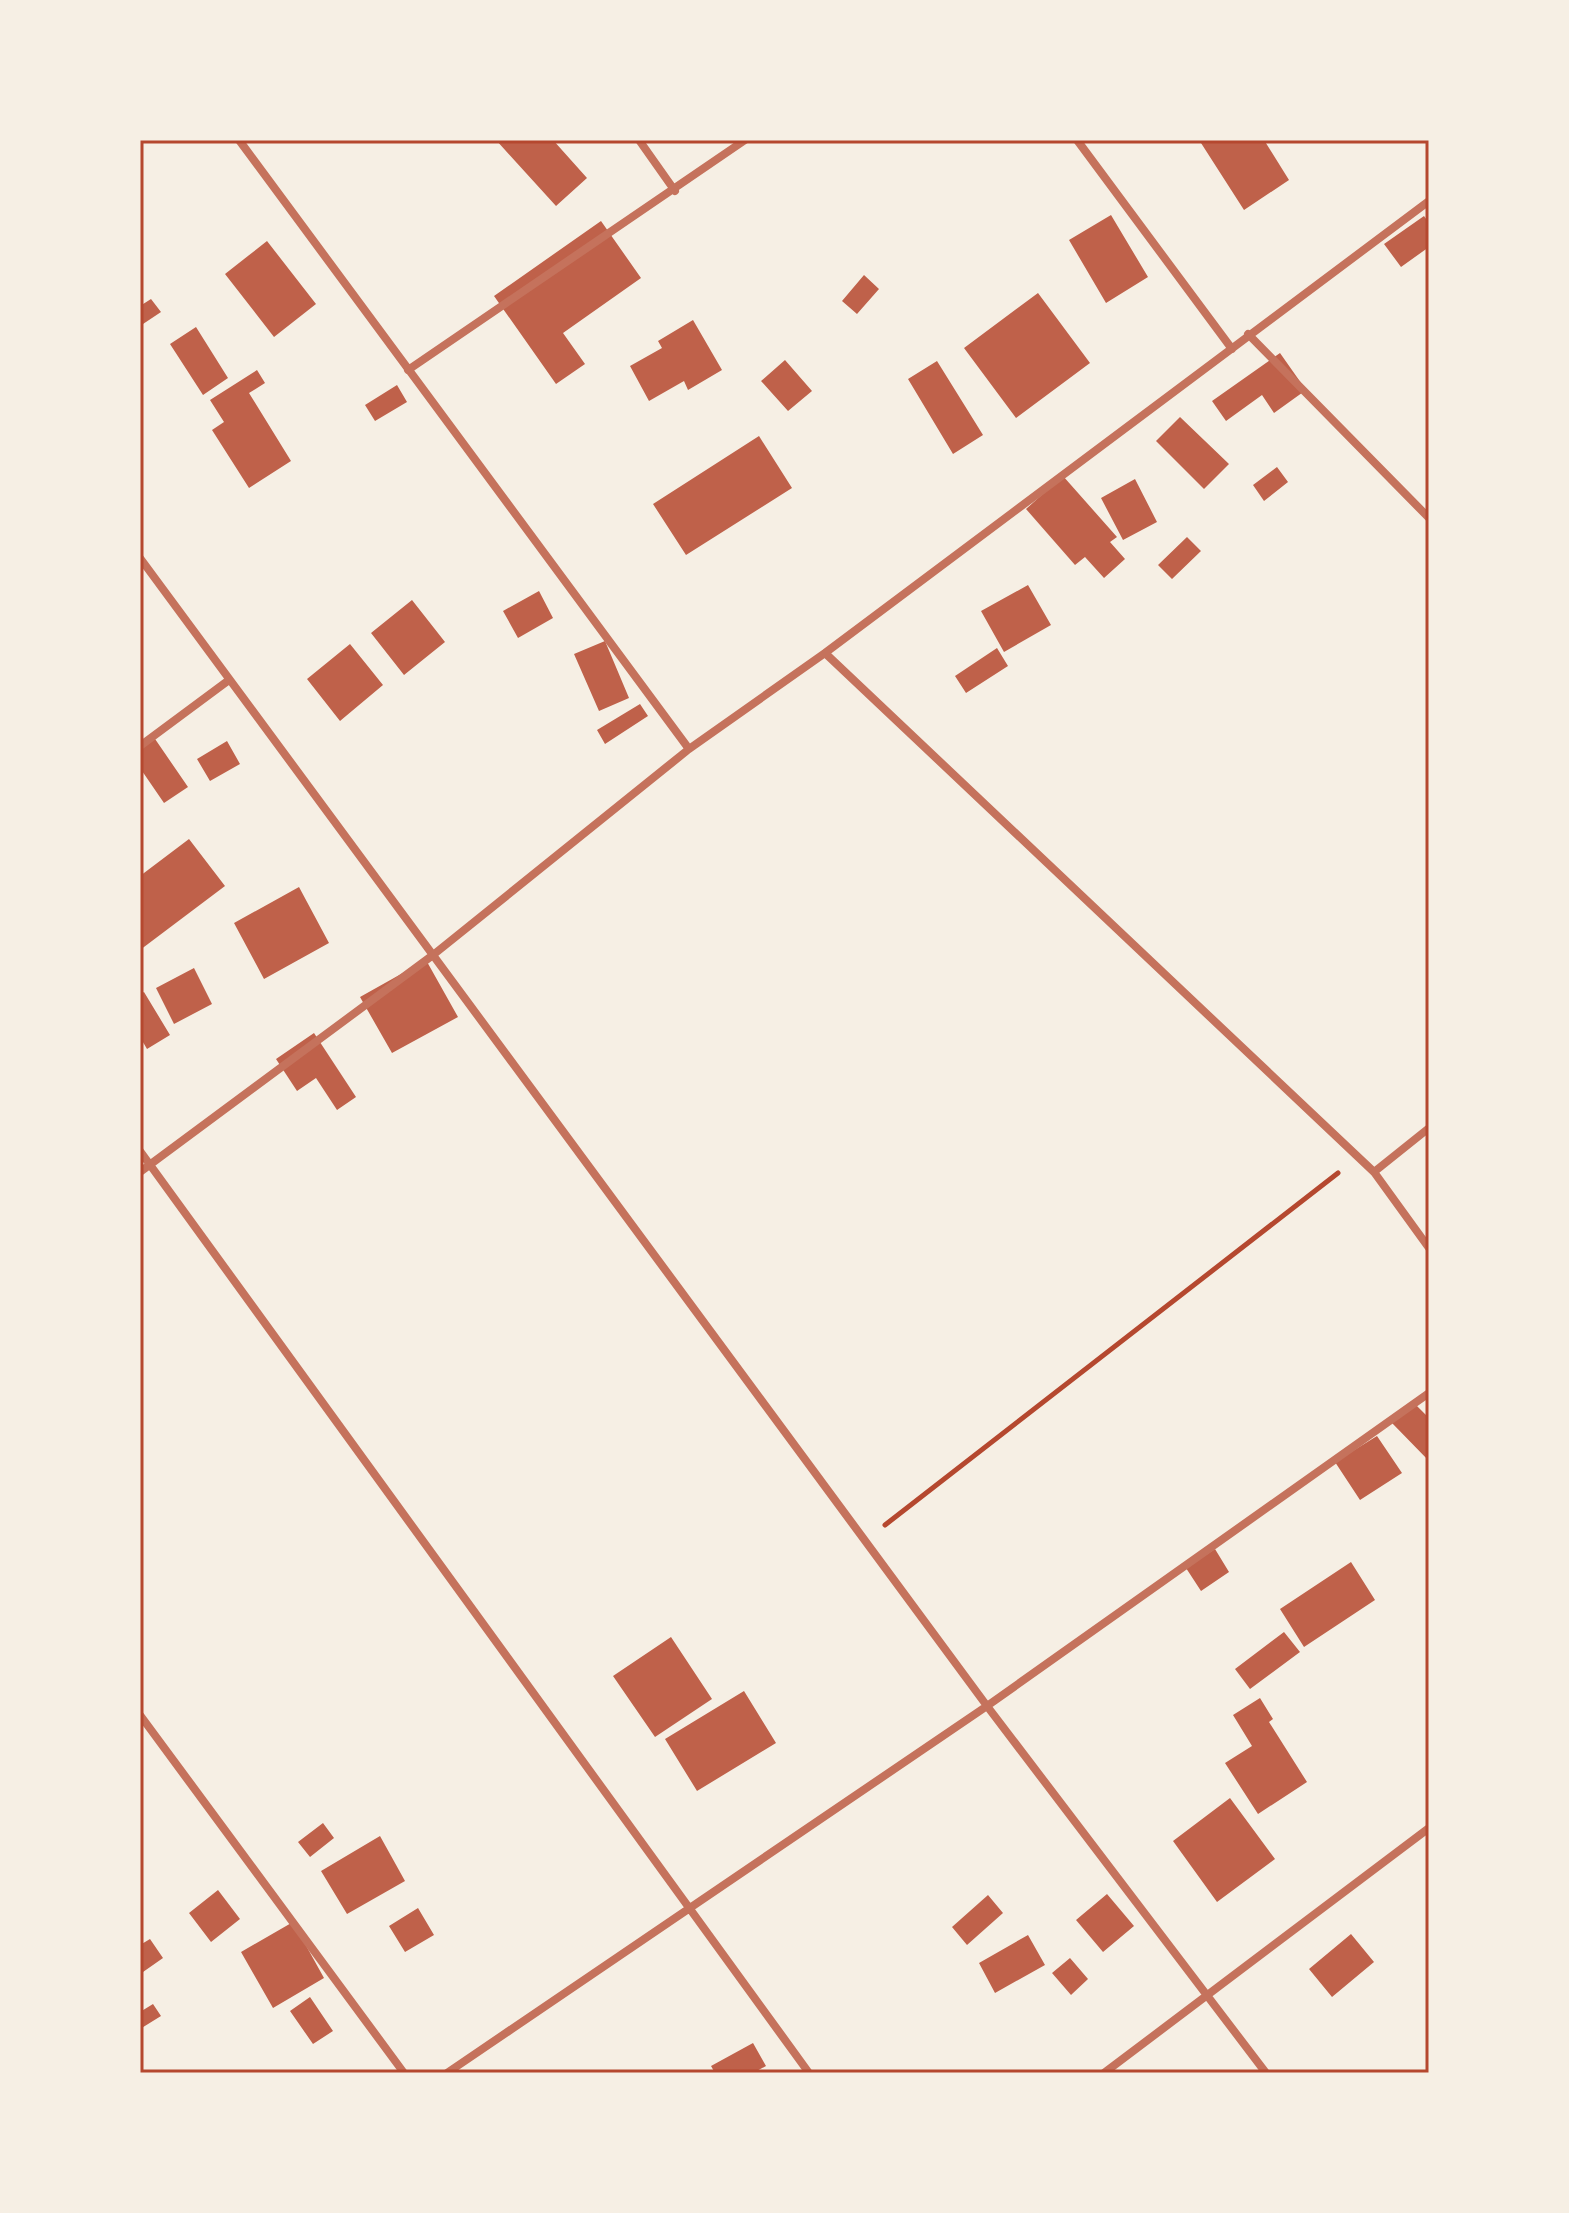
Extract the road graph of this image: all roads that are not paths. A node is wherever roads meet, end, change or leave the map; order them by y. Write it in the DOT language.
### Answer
graph roads {
  1 [pos="239,140"];
  2 [pos="639,140"];
  3 [pos="745,140"];
  4 [pos="1077,140"];
  5 [pos="675,191"];
  6 [pos="1429,201"];
  7 [pos="1248,334"];
  8 [pos="1232,349"];
  9 [pos="408,370"];
  10 [pos="1429,518"];
  11 [pos="140,558"];
  12 [pos="825,653"];
  13 [pos="229,680"];
  14 [pos="140,746"];
  15 [pos="689,749"];
  16 [pos="433,955"];
  17 [pos="1429,1128"];
  18 [pos="140,1151"];
  19 [pos="150,1164"];
  20 [pos="140,1172"];
  21 [pos="1374,1172"];
  22 [pos="1429,1248"];
  23 [pos="1429,1393"];
  24 [pos="987,1706"];
  25 [pos="140,1715"];
  26 [pos="1428,1830"];
  27 [pos="687,1907"];
  28 [pos="1207,1995"];
  29 [pos="404,2073"];
  30 [pos="447,2073"];
  31 [pos="809,2073"];
  32 [pos="1104,2073"];
  33 [pos="1266,2073"];
  1 -- 9 [label="street"];
  2 -- 5 [label="street"];
  3 -- 5 [label="street"];
  4 -- 8 [label="street"];
  5 -- 9 [label="street"];
  6 -- 7 [label="street"];
  7 -- 8 [label="street"];
  7 -- 10 [label="street"];
  8 -- 12 [label="street"];
  9 -- 15 [label="street"];
  11 -- 13 [label="street"];
  12 -- 15 [label="street"];
  12 -- 21 [label="street"];
  13 -- 14 [label="street"];
  13 -- 16 [label="street"];
  15 -- 16 [label="street"];
  16 -- 19 [label="street"];
  16 -- 24 [label="street"];
  17 -- 21 [label="street"];
  18 -- 19 [label="street"];
  19 -- 20 [label="street"];
  19 -- 27 [label="street"];
  21 -- 22 [label="street"];
  23 -- 24 [label="street"];
  24 -- 27 [label="street"];
  24 -- 28 [label="street"];
  25 -- 29 [label="street"];
  26 -- 28 [label="street"];
  27 -- 30 [label="street"];
  27 -- 31 [label="street"];
  28 -- 32 [label="street"];
  28 -- 33 [label="street"];
}
